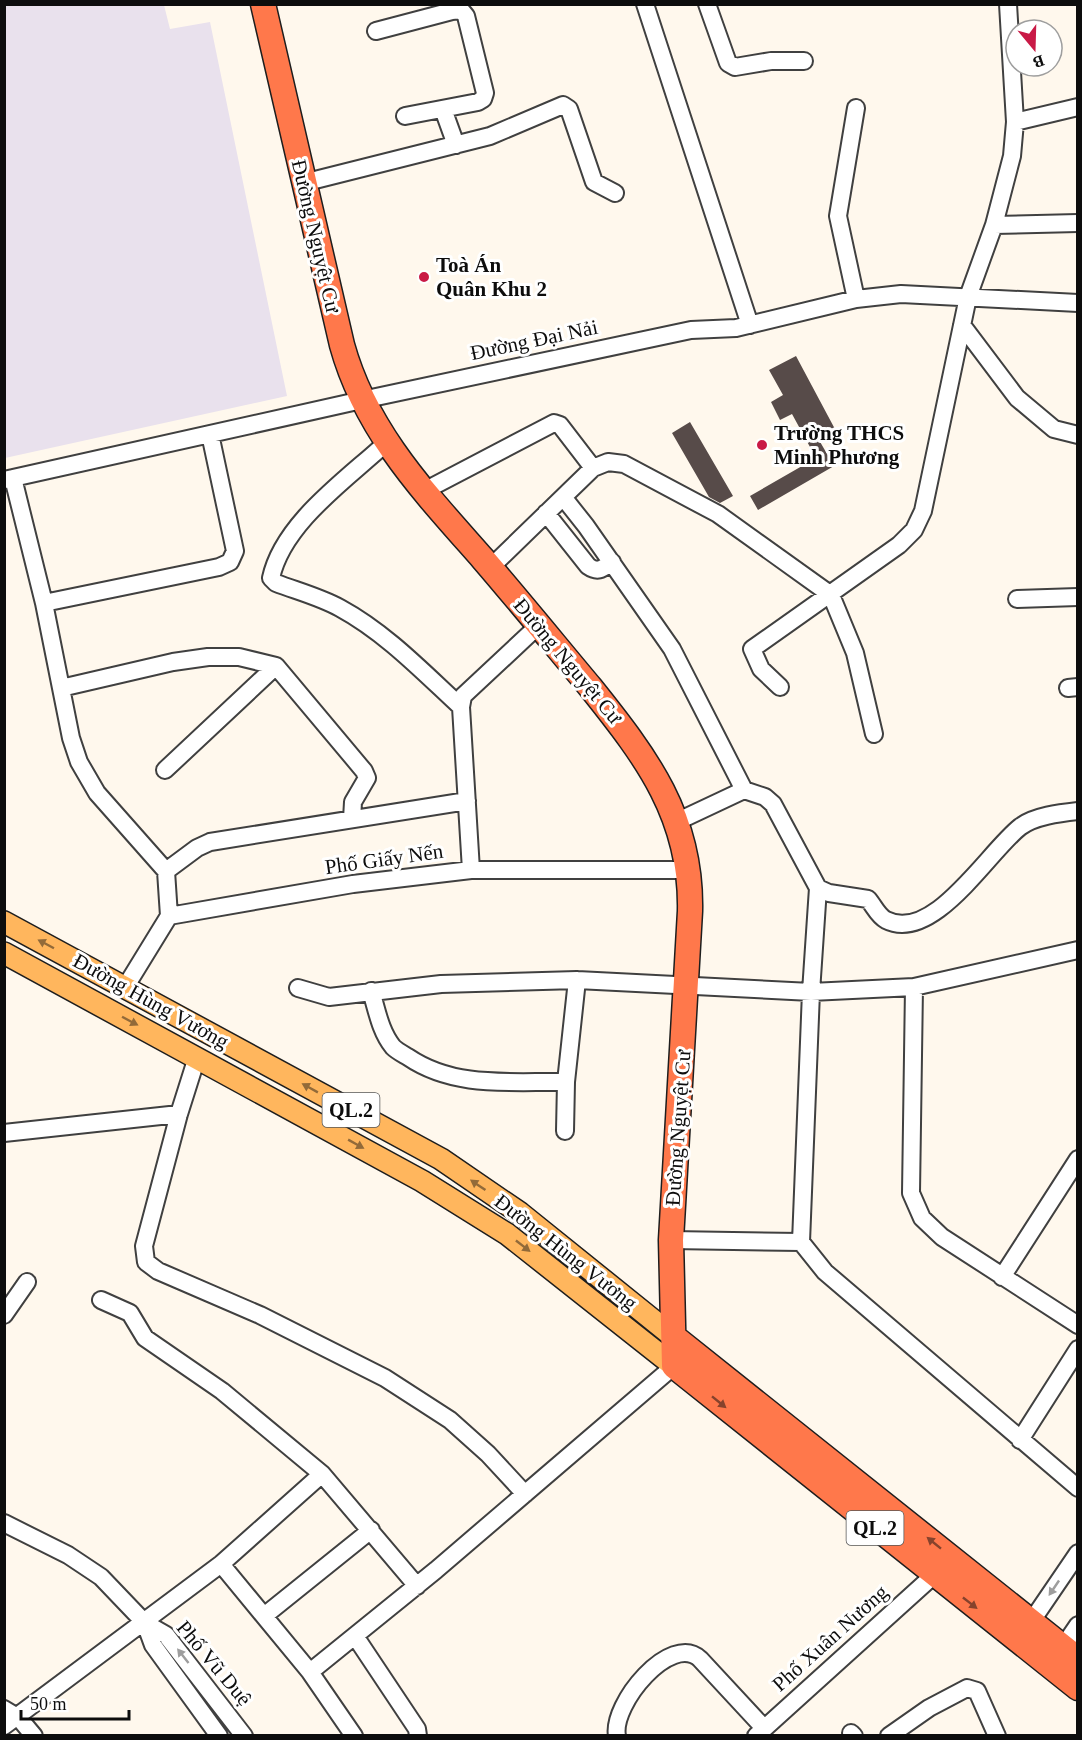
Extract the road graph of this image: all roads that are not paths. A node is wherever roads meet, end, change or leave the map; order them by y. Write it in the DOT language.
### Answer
graph roads {
  1 [pos="262,4"];
  2 [pos="645,4"];
  3 [pos="707,4"];
  4 [pos="1008,4"];
  5 [pos="376,31"];
  6 [pos="804,61"];
  7 [pos="1077,107"];
  8 [pos="856,108"];
  9 [pos="443,109"];
  10 [pos="405,116"];
  11 [pos="1015,122"];
  12 [pos="456,145"];
  13 [pos="303,183"];
  14 [pos="615,193"];
  15 [pos="1077,223"];
  16 [pos="994,225"];
  17 [pos="968,297"];
  18 [pos="856,299"];
  19 [pos="1077,303"];
  20 [pos="750,325"];
  21 [pos="962,326"];
  22 [pos="362,399"];
  23 [pos="210,435"];
  24 [pos="1077,435"];
  25 [pos="386,443"];
  26 [pos="593,468"];
  27 [pos="9,479"];
  28 [pos="424,491"];
  29 [pos="563,497"];
  30 [pos="546,513"];
  31 [pos="612,562"];
  32 [pos="490,568"];
  33 [pos="831,595"];
  34 [pos="1077,597"];
  35 [pos="1017,599"];
  36 [pos="44,603"];
  37 [pos="540,626"];
  38 [pos="276,666"];
  39 [pos="780,687"];
  40 [pos="61,688"];
  41 [pos="461,707"];
  42 [pos="874,734"];
  43 [pos="165,770"];
  44 [pos="744,790"];
  45 [pos="466,801"];
  46 [pos="1077,811"];
  47 [pos="352,819"];
  48 [pos="676,822"];
  49 [pos="471,870"];
  50 [pos="688,870"];
  51 [pos="166,871"];
  52 [pos="818,888"];
  53 [pos="169,916"];
  54 [pos="4,922"];
  55 [pos="1077,950"];
  56 [pos="4,953"];
  57 [pos="105,976"];
  58 [pos="577,980"];
  59 [pos="687,985"];
  60 [pos="126,986"];
  61 [pos="914,987"];
  62 [pos="298,988"];
  63 [pos="371,991"];
  64 [pos="811,992"];
  65 [pos="92,1000"];
  66 [pos="197,1057"];
  67 [pos="566,1082"];
  68 [pos="179,1114"];
  69 [pos="565,1131"];
  70 [pos="4,1133"];
  71 [pos="1077,1159"];
  72 [pos="671,1240"];
  73 [pos="801,1242"];
  74 [pos="1002,1277"];
  75 [pos="27,1282"];
  76 [pos="101,1300"];
  77 [pos="4,1315"];
  78 [pos="1077,1325"];
  79 [pos="674,1337"];
  80 [pos="1077,1349"];
  81 [pos="674,1366"];
  82 [pos="1020,1440"];
  83 [pos="322,1474"];
  84 [pos="1077,1488"];
  85 [pos="525,1494"];
  86 [pos="4,1523"];
  87 [pos="370,1530"];
  88 [pos="1077,1553"];
  89 [pos="221,1564"];
  90 [pos="934,1575"];
  91 [pos="417,1586"];
  92 [pos="264,1616"];
  93 [pos="1031,1622"];
  94 [pos="146,1623"];
  95 [pos="1077,1625"];
  96 [pos="355,1636"];
  97 [pos="1070,1653"];
  98 [pos="310,1671"];
  99 [pos="1077,1689"];
  100 [pos="9,1718"];
  101 [pos="760,1732"];
  102 [pos="34,1736"];
  103 [pos="219,1736"];
  104 [pos="244,1736"];
  105 [pos="354,1736"];
  106 [pos="417,1736"];
  107 [pos="617,1736"];
  108 [pos="889,1736"];
  109 [pos="998,1736"];
  1 -- 13 [label="highway, Đường Nguyệt Cư"];
  2 -- 20 [label="street"];
  3 -- 6 [label="street"];
  4 -- 11 [label="street"];
  5 -- 9 [label="street"];
  7 -- 11 [label="street"];
  8 -- 18 [label="street"];
  9 -- 10 [label="street"];
  9 -- 12 [label="street"];
  11 -- 16 [label="street"];
  12 -- 13 [label="street"];
  12 -- 14 [label="street"];
  13 -- 22 [label="highway, Đường Nguyệt Cư"];
  15 -- 16 [label="street"];
  16 -- 17 [label="street"];
  17 -- 18 [label="street, Đường Đại Nải"];
  17 -- 19 [label="street, Đường Đại Nải"];
  17 -- 21 [label="street"];
  18 -- 20 [label="street, Đường Đại Nải"];
  20 -- 22 [label="street, Đường Đại Nải"];
  21 -- 24 [label="street"];
  21 -- 33 [label="street"];
  22 -- 23 [label="street, Đường Đại Nải"];
  22 -- 25 [label="highway, Đường Nguyệt Cư"];
  23 -- 27 [label="street, Đường Đại Nải"];
  23 -- 36 [label="street"];
  25 -- 28 [label="highway, Đường Nguyệt Cư"];
  25 -- 41 [label="street"];
  26 -- 28 [label="street"];
  26 -- 29 [label="street"];
  26 -- 33 [label="street"];
  27 -- 36 [label="street"];
  28 -- 32 [label="highway, Đường Nguyệt Cư"];
  29 -- 30 [label="street"];
  29 -- 31 [label="street"];
  30 -- 31 [label="street"];
  30 -- 32 [label="street"];
  31 -- 44 [label="street"];
  32 -- 37 [label="highway, Đường Nguyệt Cư"];
  33 -- 39 [label="street"];
  33 -- 42 [label="street"];
  34 -- 35 [label="street"];
  36 -- 40 [label="street"];
  37 -- 41 [label="street"];
  37 -- 48 [label="highway, Đường Nguyệt Cư"];
  38 -- 40 [label="street"];
  38 -- 43 [label="street"];
  38 -- 47 [label="street"];
  40 -- 51 [label="street"];
  41 -- 45 [label="street"];
  44 -- 48 [label="street"];
  44 -- 52 [label="street"];
  45 -- 47 [label="street"];
  45 -- 49 [label="street"];
  46 -- 52 [label="street"];
  47 -- 51 [label="street"];
  48 -- 50 [label="highway, Đường Nguyệt Cư"];
  49 -- 50 [label="street, Phố Giấy Nến"];
  49 -- 53 [label="street, Phố Giấy Nến"];
  50 -- 59 [label="highway, Đường Nguyệt Cư"];
  51 -- 53 [label="street"];
  52 -- 64 [label="street"];
  53 -- 60 [label="street"];
  57 -- 54 [label="main road, Đường Hùng Vương / QL.2, one-way"];
  55 -- 61 [label="street"];
  56 -- 65 [label="main road, Đường Hùng Vương / QL.2"];
  57 -- 60 [label="main road, Đường Hùng Vương / QL.2"];
  57 -- 65 [label="main road"];
  58 -- 59 [label="street"];
  58 -- 63 [label="street"];
  58 -- 67 [label="street"];
  59 -- 64 [label="street"];
  59 -- 72 [label="highway, Đường Nguyệt Cư"];
  79 -- 60 [label="main road, Đường Hùng Vương / QL.2, one-way"];
  61 -- 64 [label="street"];
  61 -- 74 [label="street"];
  62 -- 63 [label="street"];
  63 -- 67 [label="street"];
  64 -- 73 [label="street"];
  65 -- 66 [label="main road, Đường Hùng Vương / QL.2, one-way"];
  66 -- 68 [label="street"];
  66 -- 81 [label="main road, Đường Hùng Vương / QL.2, one-way"];
  67 -- 69 [label="street"];
  68 -- 70 [label="street"];
  68 -- 85 [label="street"];
  71 -- 74 [label="street"];
  72 -- 73 [label="street"];
  72 -- 79 [label="highway, Đường Nguyệt Cư"];
  73 -- 82 [label="street"];
  74 -- 78 [label="street"];
  75 -- 77 [label="street"];
  76 -- 83 [label="street"];
  79 -- 81 [label="highway, Đường Nguyệt Cư"];
  93 -- 79 [label="highway, Đường Hùng Vương / QL.2, one-way"];
  80 -- 82 [label="street"];
  81 -- 85 [label="street"];
  81 -- 90 [label="highway, Đường Hùng Vương / QL.2, one-way"];
  82 -- 84 [label="street"];
  83 -- 87 [label="street"];
  83 -- 89 [label="street"];
  85 -- 91 [label="street"];
  86 -- 94 [label="street, Phố Vũ Duệ"];
  87 -- 91 [label="street"];
  87 -- 92 [label="street"];
  88 -- 93 [label="street, one-way"];
  89 -- 92 [label="street"];
  89 -- 94 [label="street"];
  90 -- 99 [label="highway, Đường Hùng Vương / QL.2, one-way"];
  90 -- 101 [label="street, Phố Xuân Nương"];
  91 -- 96 [label="street"];
  92 -- 98 [label="street"];
  93 -- 97 [label="highway, Đường Hùng Vương / QL.2"];
  94 -- 100 [label="street"];
  94 -- 103 [label="street, Phố Vũ Duệ"];
  104 -- 94 [label="street, Phố Vũ Duệ, one-way"];
  95 -- 97 [label="street"];
  96 -- 98 [label="street"];
  96 -- 106 [label="street"];
  98 -- 105 [label="street"];
  100 -- 102 [label="street"];
  101 -- 107 [label="street"];
  108 -- 109 [label="street"];
}
